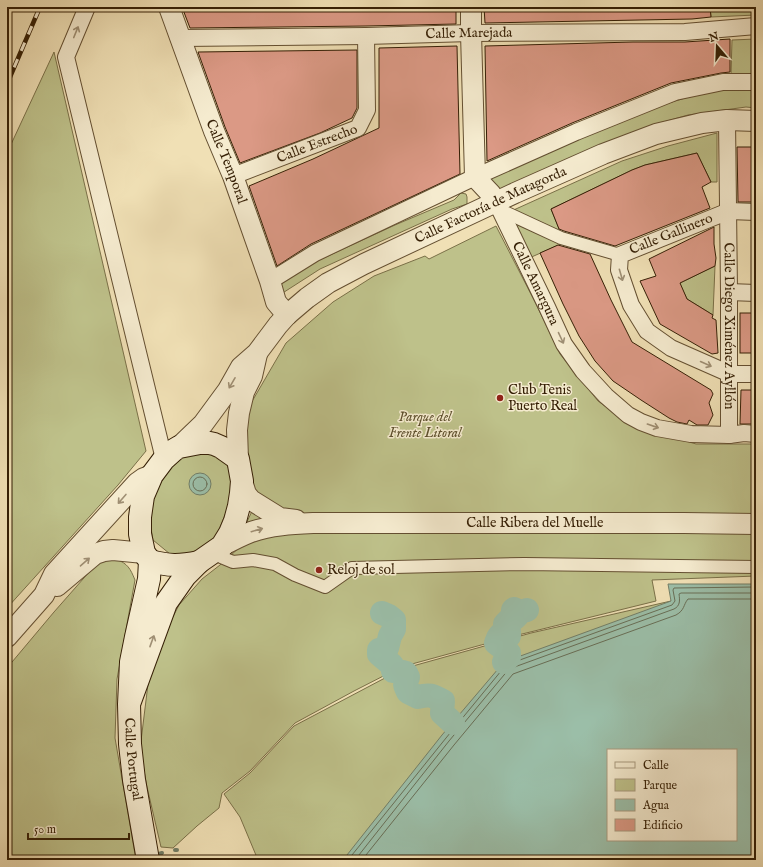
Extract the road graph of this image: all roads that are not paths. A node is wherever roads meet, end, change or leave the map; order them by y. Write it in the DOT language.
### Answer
graph roads {
  1 [pos="87,7"];
  2 [pos="169,7"];
  3 [pos="471,7"];
  4 [pos="756,26"];
  5 [pos="471,33"];
  6 [pos="366,36"];
  7 [pos="181,38"];
  8 [pos="756,82"];
  9 [pos="727,120"];
  10 [pos="756,121"];
  11 [pos="233,176"];
  12 [pos="475,177"];
  13 [pos="498,207"];
  14 [pos="729,211"];
  15 [pos="756,212"];
  16 [pos="620,255"];
  17 [pos="270,282"];
  18 [pos="730,292"];
  19 [pos="756,293"];
  20 [pos="287,315"];
  21 [pos="257,353"];
  22 [pos="730,374"];
  23 [pos="756,374"];
  24 [pos="756,434"];
  25 [pos="729,435"];
  26 [pos="238,459"];
  27 [pos="165,460"];
  28 [pos="242,480"];
  29 [pos="313,523"];
  30 [pos="756,524"];
  31 [pos="221,552"];
  32 [pos="147,557"];
  33 [pos="199,562"];
  34 [pos="756,567"];
  35 [pos="44,595"];
  36 [pos="7,638"];
  37 [pos="129,704"];
  38 [pos="148,860"];
  27 -- 1 [label="street, one-way"];
  2 -- 7 [label="street, Calle Temporal"];
  3 -- 5 [label="street"];
  4 -- 5 [label="street, Calle Marejada"];
  5 -- 6 [label="street, Calle Marejada"];
  5 -- 12 [label="street"];
  6 -- 7 [label="street, Calle Marejada"];
  6 -- 11 [label="street, Calle Estrecho"];
  7 -- 11 [label="street, Calle Temporal"];
  8 -- 12 [label="street"];
  9 -- 10 [label="street, Calle Factoría de Matagorda"];
  9 -- 13 [label="street, Calle Factoría de Matagorda"];
  9 -- 14 [label="street, Calle Diego Ximénez Ayllón"];
  11 -- 17 [label="street, Calle Temporal"];
  12 -- 13 [label="street, Calle Amargura"];
  12 -- 17 [label="street"];
  13 -- 16 [label="street"];
  13 -- 20 [label="street, Calle Factoría de Matagorda"];
  13 -- 25 [label="street, Calle Amargura, one-way"];
  14 -- 15 [label="street, Calle Gallinero"];
  14 -- 16 [label="street, Calle Gallinero"];
  14 -- 18 [label="street, Calle Diego Ximénez Ayllón"];
  16 -- 22 [label="street, Calle Gallinero, one-way"];
  17 -- 20 [label="street, Calle Temporal"];
  18 -- 19 [label="street"];
  18 -- 22 [label="street, Calle Diego Ximénez Ayllón"];
  20 -- 21 [label="street, Calle Factoría de Matagorda"];
  21 -- 26 [label="street"];
  21 -- 27 [label="street, one-way"];
  22 -- 23 [label="street, Calle Gallinero"];
  22 -- 25 [label="street, Calle Diego Ximénez Ayllón"];
  24 -- 25 [label="street, Calle Amargura"];
  26 -- 27 [label="main road"];
  26 -- 28 [label="main road"];
  27 -- 32 [label="main road"];
  27 -- 35 [label="street, one-way"];
  28 -- 29 [label="street"];
  28 -- 31 [label="main road"];
  29 -- 30 [label="street, Calle Ribera del Muelle"];
  31 -- 29 [label="street, one-way"];
  31 -- 33 [label="main road"];
  31 -- 34 [label="street"];
  32 -- 33 [label="main road"];
  35 -- 32 [label="street, one-way"];
  32 -- 37 [label="main road, Calle Portugal"];
  37 -- 33 [label="main road, one-way"];
  35 -- 36 [label="street"];
  37 -- 38 [label="main road, Calle Portugal"];
}
